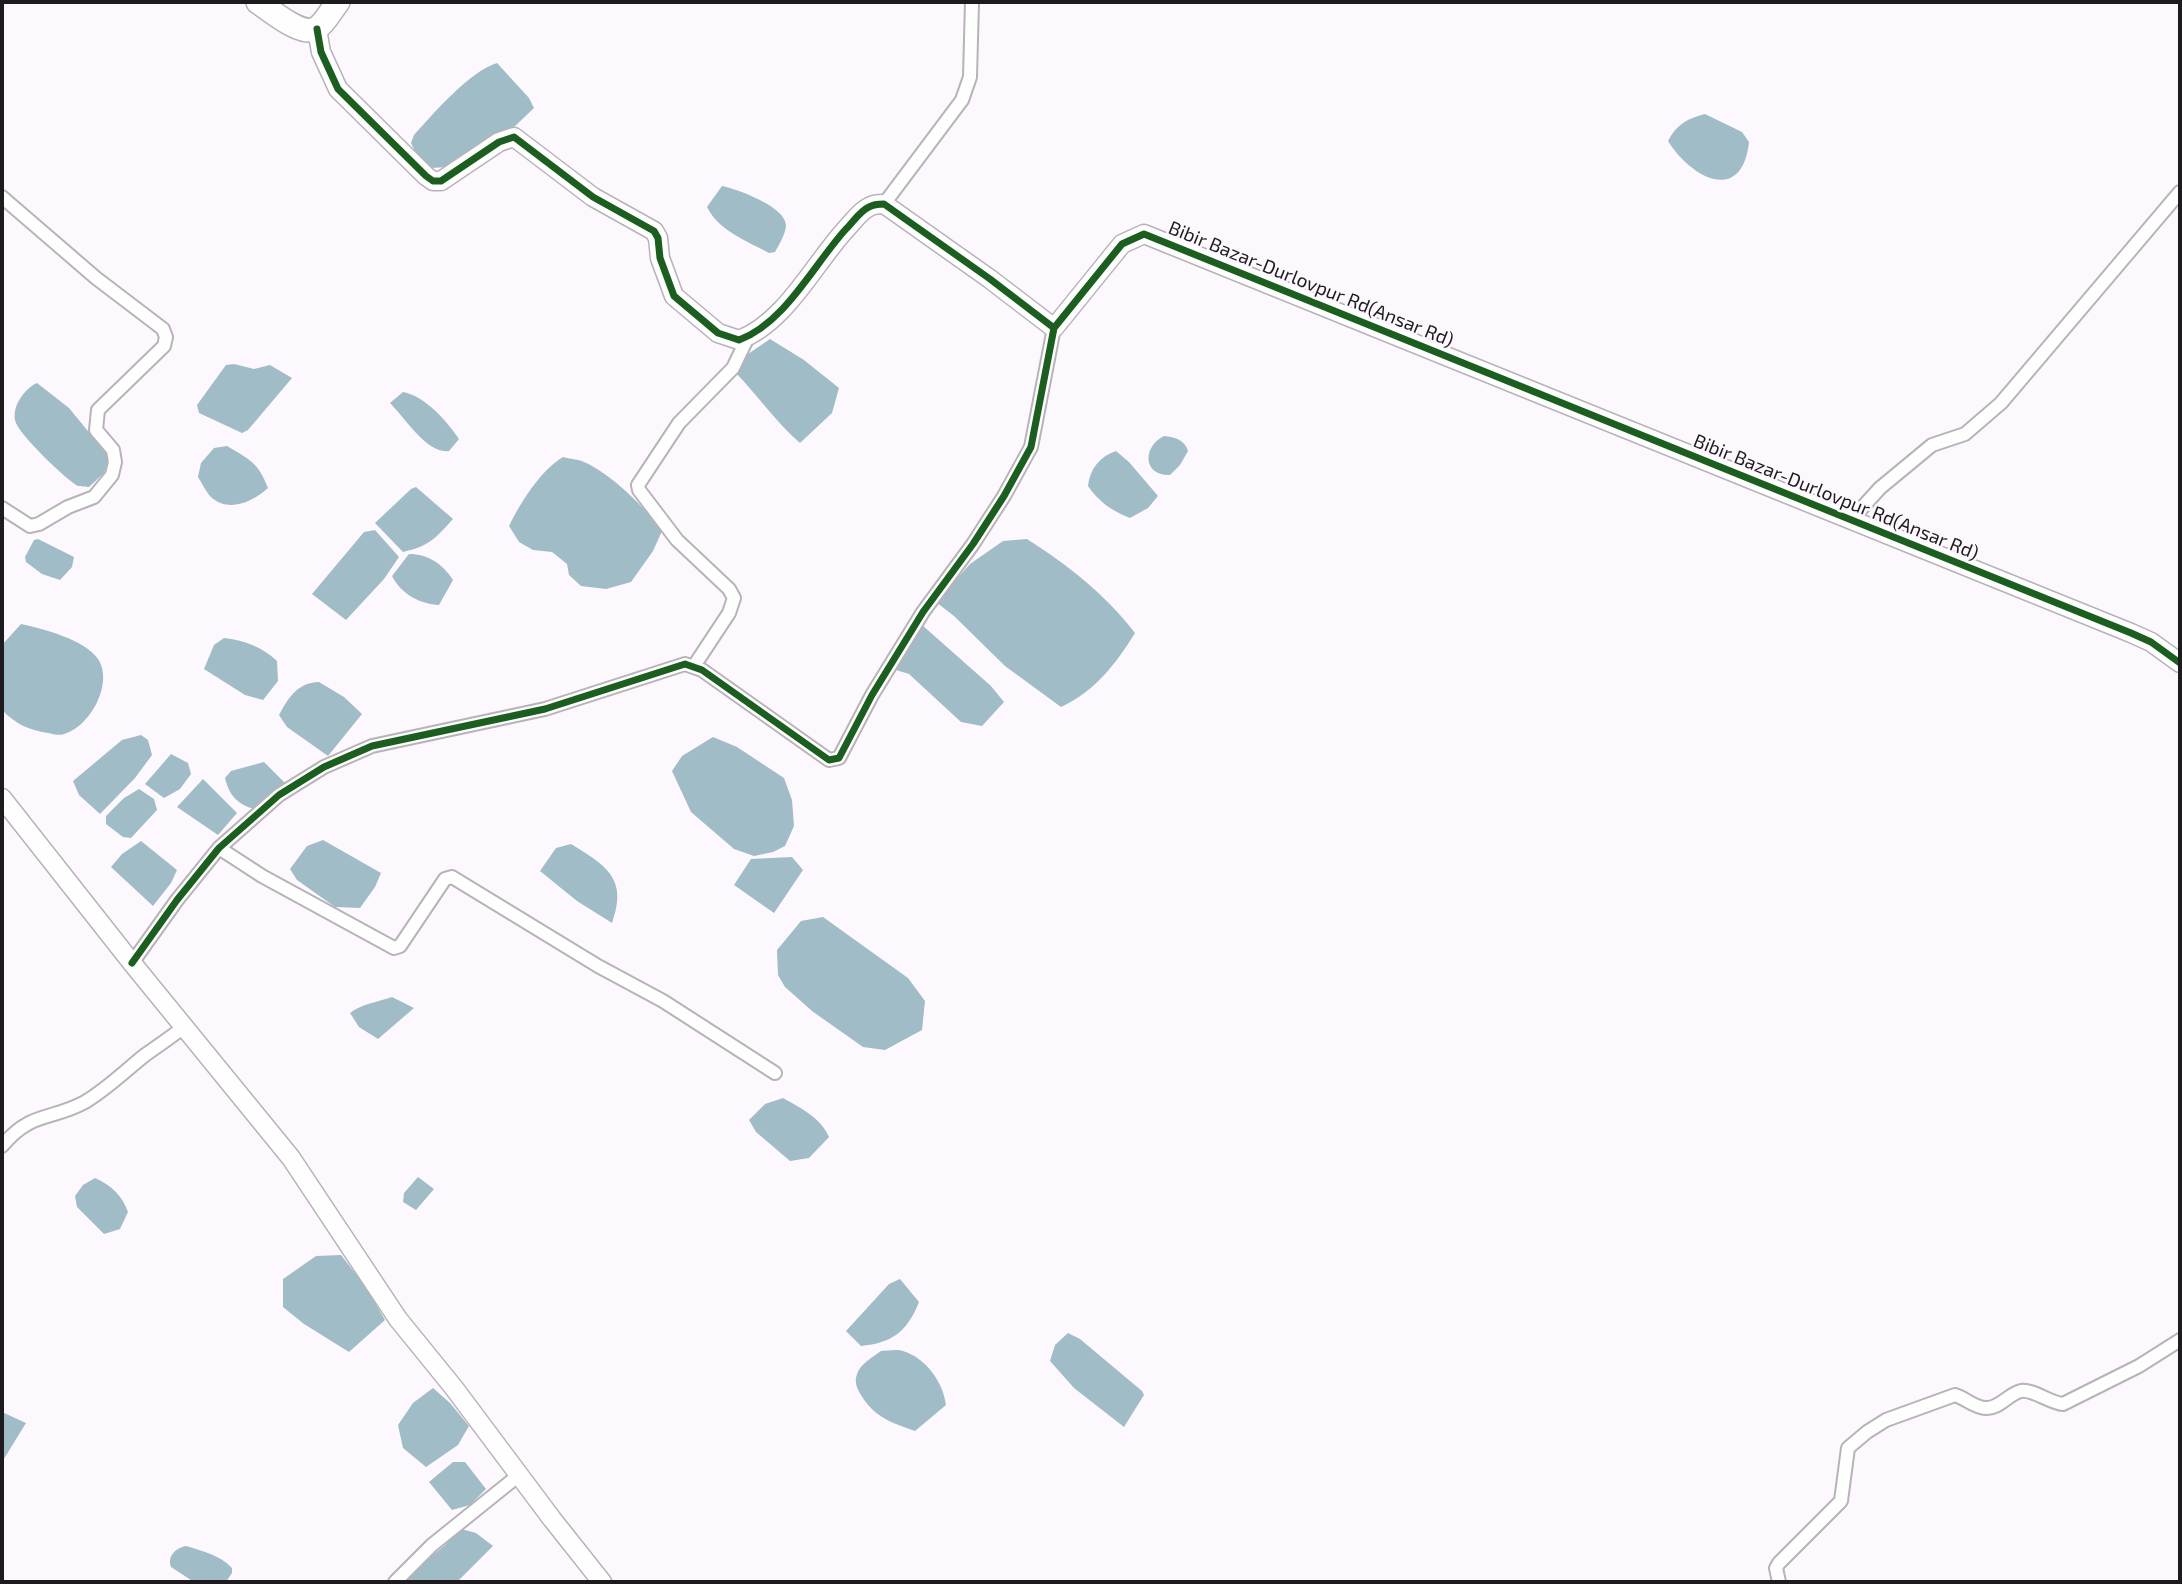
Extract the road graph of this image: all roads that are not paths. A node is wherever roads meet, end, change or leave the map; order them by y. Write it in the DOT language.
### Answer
graph roads {
  1 [pos="258,2"];
  2 [pos="338,2"];
  3 [pos="972,2"];
  4 [pos="317,29"];
  5 [pos="2180,191"];
  6 [pos="2,197"];
  7 [pos="884,204"];
  8 [pos="1054,328"];
  9 [pos="748,337"];
  10 [pos="2,508"];
  11 [pos="1850,521"];
  12 [pos="2180,663"];
  13 [pos="694,666"];
  14 [pos="2,798"];
  15 [pos="219,848"];
  16 [pos="132,963"];
  17 [pos="184,1027"];
  18 [pos="775,1073"];
  19 [pos="2,1146"];
  20 [pos="2180,1340"];
  21 [pos="519,1475"];
  22 [pos="395,1582"];
  23 [pos="602,1582"];
  24 [pos="1779,1582"];
  1 -- 4 [label="highway"];
  2 -- 4 [label="highway"];
  3 -- 7 [label="street"];
  4 -- 9 [label="street"];
  5 -- 11 [label="street"];
  6 -- 10 [label="street"];
  7 -- 8 [label="street"];
  7 -- 9 [label="street"];
  8 -- 11 [label="street, Bibir Bazar-Durlovpur Rd(Ansar Rd)"];
  8 -- 13 [label="street"];
  9 -- 13 [label="street"];
  11 -- 12 [label="street, Bibir Bazar-Durlovpur Rd(Ansar Rd)"];
  13 -- 15 [label="street"];
  14 -- 16 [label="street"];
  15 -- 16 [label="street"];
  15 -- 18 [label="street"];
  16 -- 17 [label="street"];
  17 -- 19 [label="street"];
  17 -- 21 [label="street"];
  20 -- 24 [label="street"];
  21 -- 22 [label="street"];
  21 -- 23 [label="street"];
}
